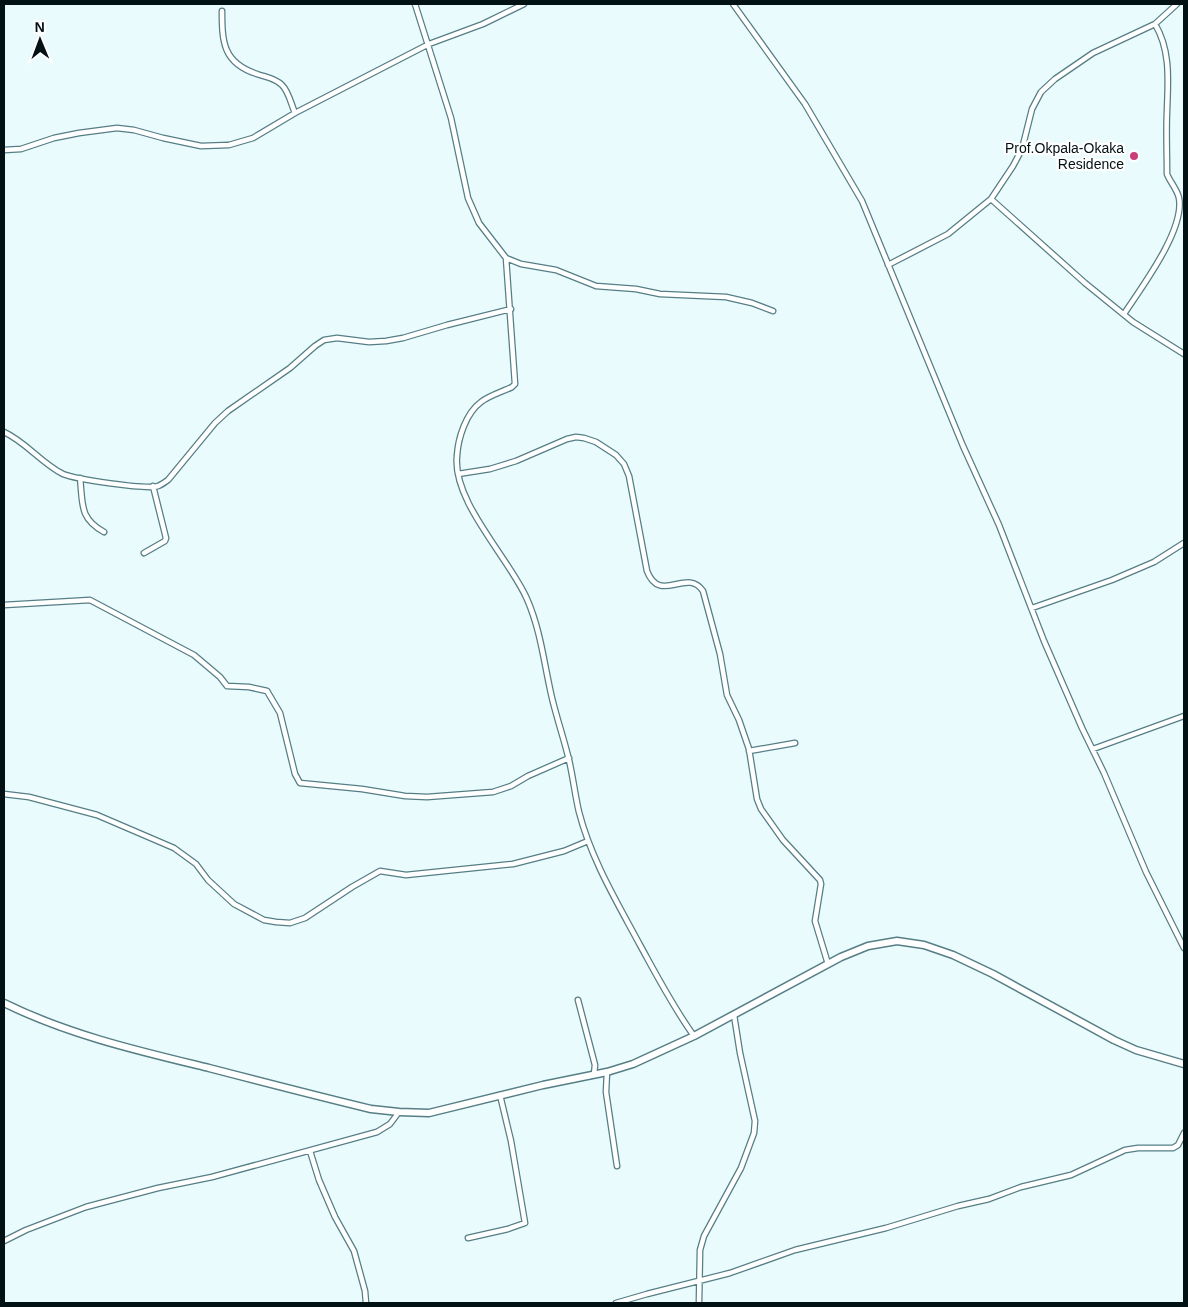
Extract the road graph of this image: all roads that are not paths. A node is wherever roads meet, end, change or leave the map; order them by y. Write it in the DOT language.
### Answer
graph roads {
  1 [pos="416,4"];
  2 [pos="524,4"];
  3 [pos="733,4"];
  4 [pos="1177,4"];
  5 [pos="222,11"];
  6 [pos="1156,24"];
  7 [pos="429,44"];
  8 [pos="295,113"];
  9 [pos="4,150"];
  10 [pos="991,199"];
  11 [pos="506,258"];
  12 [pos="888,264"];
  13 [pos="511,308"];
  14 [pos="773,311"];
  15 [pos="1124,314"];
  16 [pos="1184,354"];
  17 [pos="4,432"];
  18 [pos="458,474"];
  19 [pos="80,478"];
  20 [pos="153,486"];
  21 [pos="104,532"];
  22 [pos="1184,543"];
  23 [pos="144,553"];
  24 [pos="4,605"];
  25 [pos="1032,608"];
  26 [pos="1184,716"];
  27 [pos="795,743"];
  28 [pos="1093,749"];
  29 [pos="749,752"];
  30 [pos="569,758"];
  31 [pos="4,794"];
  32 [pos="588,841"];
  33 [pos="1184,933"];
  34 [pos="1178,934"];
  35 [pos="1184,948"];
  36 [pos="828,964"];
  37 [pos="578,1000"];
  38 [pos="4,1003"];
  39 [pos="734,1015"];
  40 [pos="694,1036"];
  41 [pos="1184,1064"];
  42 [pos="608,1072"];
  43 [pos="594,1074"];
  44 [pos="500,1095"];
  45 [pos="399,1112"];
  46 [pos="1184,1133"];
  47 [pos="310,1151"];
  48 [pos="617,1166"];
  49 [pos="468,1238"];
  50 [pos="4,1241"];
  51 [pos="699,1281"];
  52 [pos="366,1303"];
  53 [pos="616,1303"];
  54 [pos="699,1303"];
  1 -- 7 [label="street"];
  2 -- 7 [label="street"];
  3 -- 12 [label="street"];
  4 -- 6 [label="street"];
  5 -- 8 [label="street"];
  6 -- 10 [label="street"];
  6 -- 15 [label="street"];
  7 -- 8 [label="street"];
  7 -- 11 [label="street"];
  8 -- 9 [label="street"];
  10 -- 12 [label="street"];
  10 -- 15 [label="street"];
  11 -- 13 [label="street"];
  11 -- 14 [label="street"];
  12 -- 25 [label="street"];
  13 -- 18 [label="street"];
  13 -- 20 [label="street"];
  15 -- 16 [label="street"];
  17 -- 19 [label="street"];
  18 -- 29 [label="street"];
  18 -- 30 [label="street"];
  19 -- 20 [label="street"];
  19 -- 21 [label="street"];
  20 -- 23 [label="street"];
  22 -- 25 [label="street"];
  24 -- 30 [label="street"];
  25 -- 28 [label="street"];
  26 -- 28 [label="street"];
  27 -- 29 [label="street"];
  28 -- 34 [label="street"];
  29 -- 36 [label="street"];
  30 -- 32 [label="street"];
  31 -- 32 [label="street"];
  32 -- 40 [label="street"];
  33 -- 34 [label="street"];
  34 -- 35 [label="street"];
  36 -- 39 [label="main road"];
  36 -- 41 [label="main road"];
  37 -- 43 [label="street"];
  38 -- 45 [label="main road"];
  39 -- 40 [label="main road"];
  39 -- 51 [label="street"];
  40 -- 42 [label="main road"];
  42 -- 43 [label="main road"];
  42 -- 48 [label="street"];
  43 -- 44 [label="main road"];
  44 -- 45 [label="main road"];
  44 -- 49 [label="street"];
  45 -- 47 [label="street"];
  46 -- 51 [label="street"];
  47 -- 50 [label="street"];
  47 -- 52 [label="street"];
  51 -- 53 [label="street"];
  51 -- 54 [label="street"];
}
